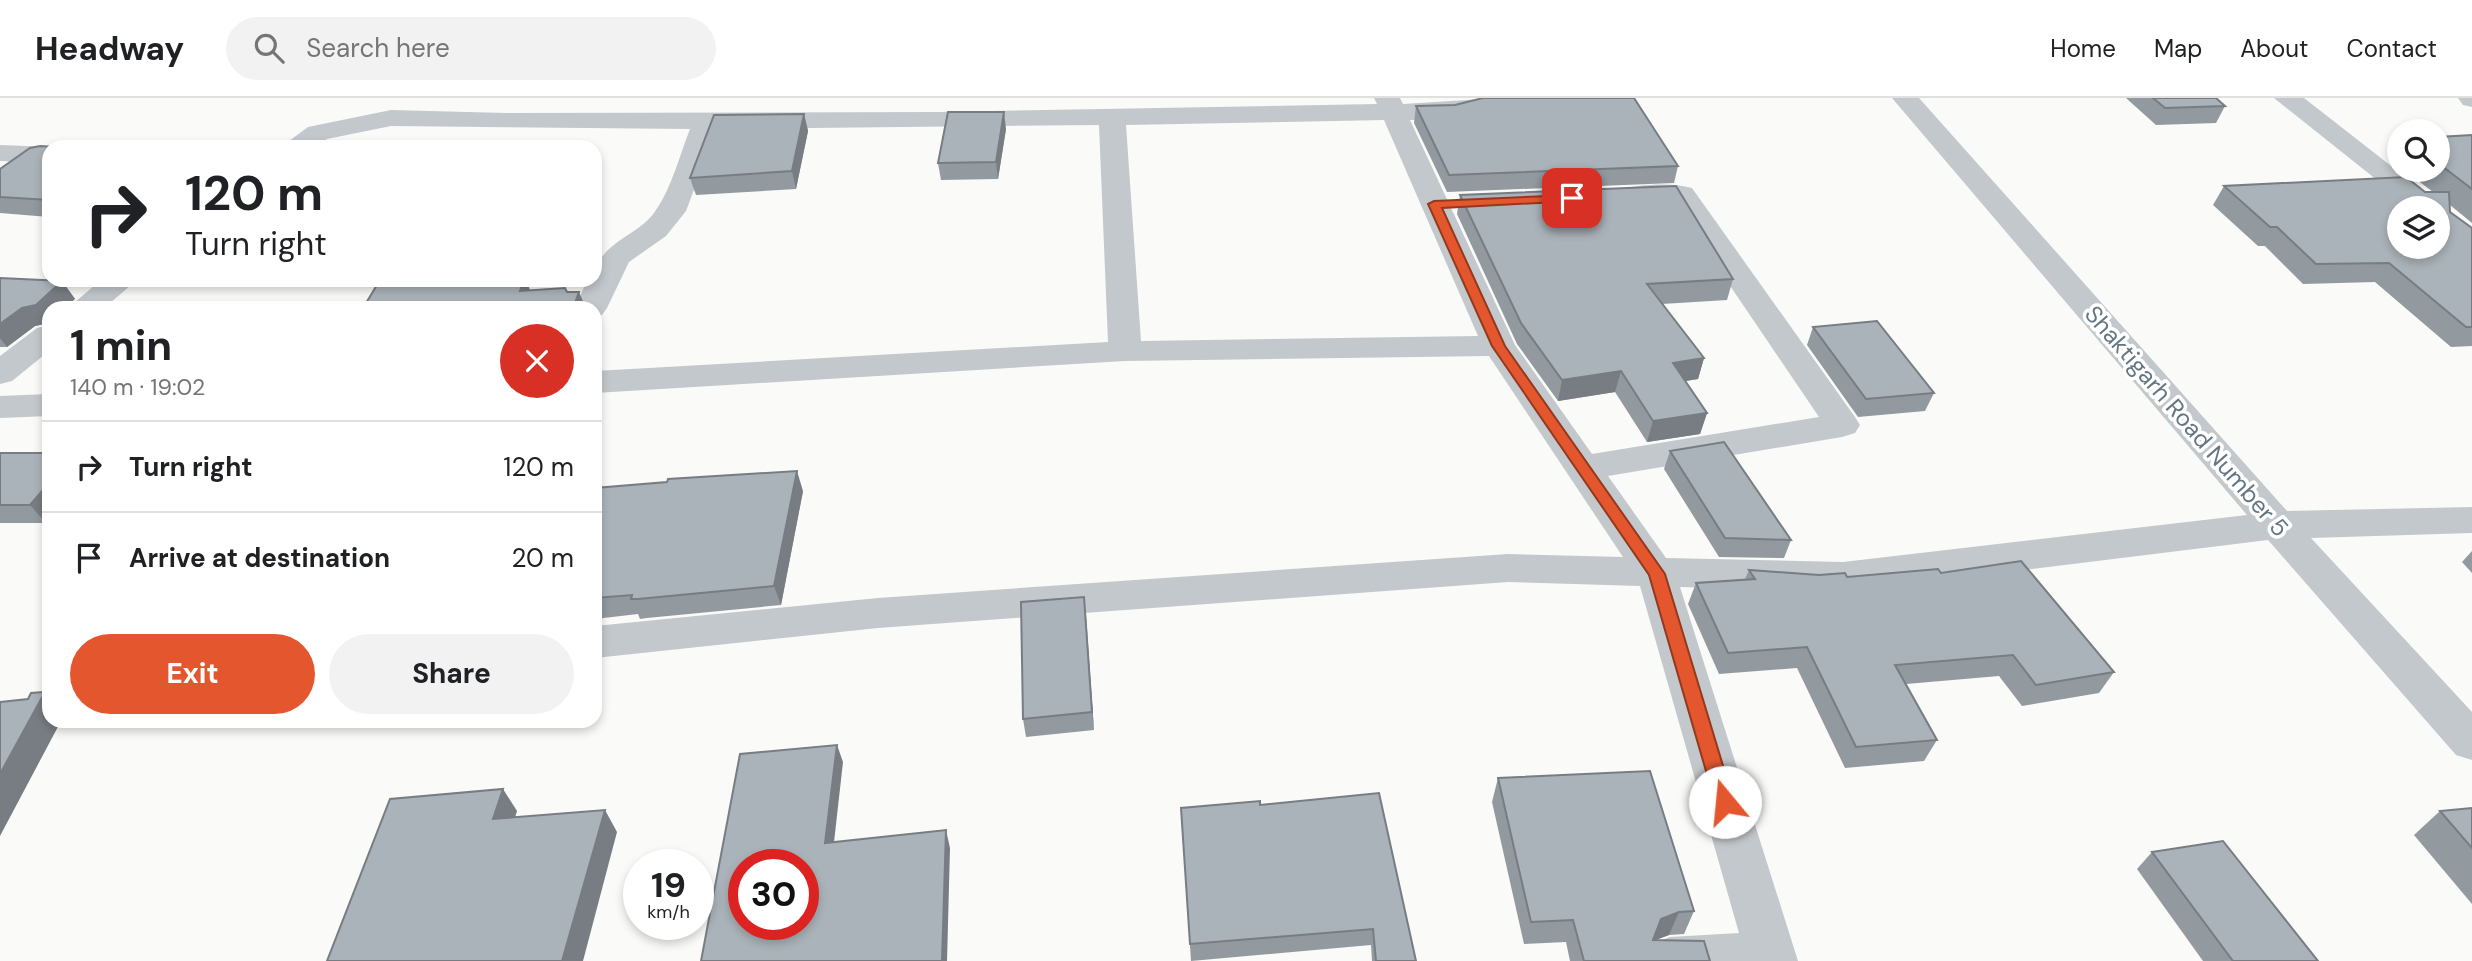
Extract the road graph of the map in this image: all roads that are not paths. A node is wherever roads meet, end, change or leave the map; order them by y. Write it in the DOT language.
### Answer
graph roads {
  1 [pos="1486,98"];
  2 [pos="1905,98"];
  3 [pos="2287,98"];
  4 [pos="1389,104"];
  5 [pos="1112,118"];
  6 [pos="707,120"];
  7 [pos="506,121"];
  8 [pos="306,140"];
  9 [pos="491,140"];
  10 [pos="0,153"];
  11 [pos="42,155"];
  12 [pos="2414,196"];
  13 [pos="1599,197"];
  14 [pos="602,283"];
  15 [pos="112,287"];
  16 [pos="94,301"];
  17 [pos="26,345"];
  18 [pos="1499,346"];
  19 [pos="1125,351"];
  20 [pos="0,373"];
  21 [pos="602,382"];
  22 [pos="42,405"];
  23 [pos="0,407"];
  24 [pos="1581,468"];
  25 [pos="2472,520"];
  26 [pos="2277,526"];
  27 [pos="1656,574"];
  28 [pos="602,641"];
  29 [pos="2472,742"];
  30 [pos="1772,958"];
  31 [pos="1670,961"];
  1 -- 4 [label="street"];
  2 -- 26 [label="street, Shaktigarh Road Number 5"];
  3 -- 12 [label="street"];
  4 -- 5 [label="street"];
  4 -- 18 [label="street"];
  5 -- 6 [label="street"];
  5 -- 19 [label="street"];
  6 -- 7 [label="street"];
  6 -- 14 [label="street"];
  7 -- 8 [label="street"];
  7 -- 9 [label="street"];
  10 -- 11 [label="street"];
  13 -- 24 [label="street"];
  15 -- 16 [label="street"];
  17 -- 20 [label="street"];
  18 -- 19 [label="street"];
  18 -- 24 [label="street"];
  19 -- 21 [label="street"];
  22 -- 23 [label="street"];
  24 -- 27 [label="street"];
  25 -- 26 [label="street"];
  26 -- 27 [label="street"];
  26 -- 29 [label="street, Shaktigarh Road Number 5"];
  27 -- 28 [label="street"];
  27 -- 30 [label="street"];
  30 -- 31 [label="street"];
}
